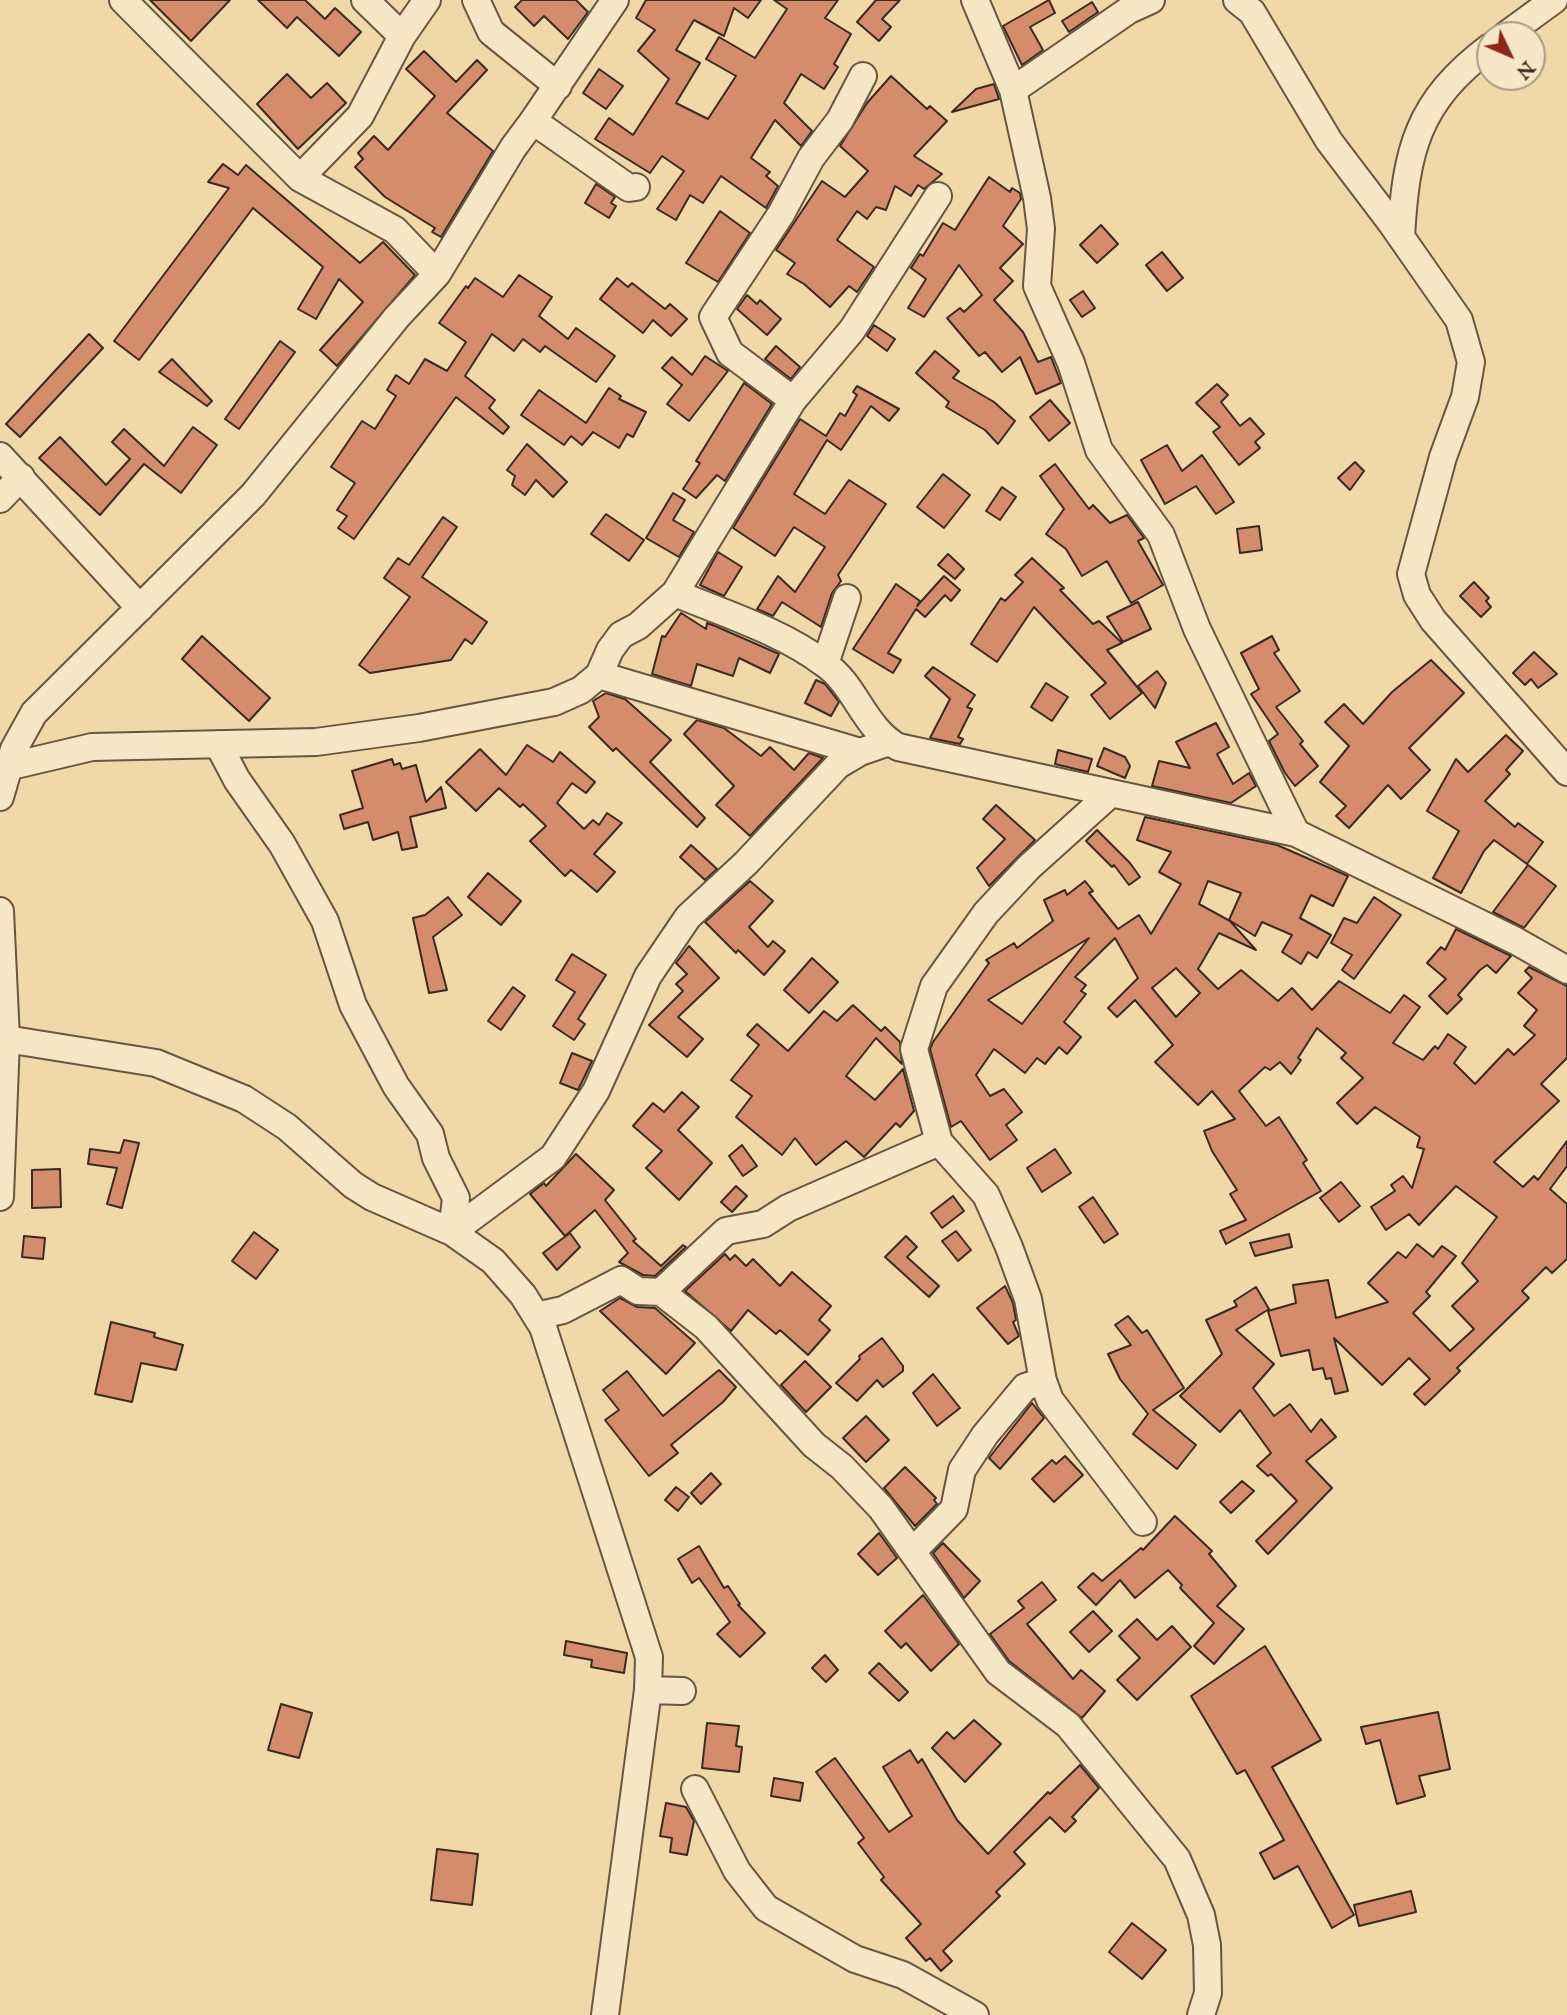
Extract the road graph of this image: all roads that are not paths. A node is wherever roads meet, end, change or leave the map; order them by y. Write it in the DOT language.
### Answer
graph roads {
  1 [pos="123,0"];
  2 [pos="365,0"];
  3 [pos="427,0"];
  4 [pos="476,0"];
  5 [pos="615,0"];
  6 [pos="975,0"];
  7 [pos="1151,0"];
  8 [pos="1237,0"];
  9 [pos="1555,0"];
  10 [pos="1526,21"];
  11 [pos="402,36"];
  12 [pos="1476,60"];
  13 [pos="863,76"];
  14 [pos="558,86"];
  15 [pos="1013,90"];
  16 [pos="533,121"];
  17 [pos="300,178"];
  18 [pos="636,187"];
  19 [pos="938,196"];
  20 [pos="1401,237"];
  21 [pos="437,274"];
  22 [pos="793,400"];
  23 [pos="0,457"];
  24 [pos="21,477"];
  25 [pos="0,499"];
  26 [pos="675,593"];
  27 [pos="847,598"];
  28 [pos="140,608"];
  29 [pos="825,664"];
  30 [pos="599,676"];
  31 [pos="889,742"];
  32 [pos="218,744"];
  33 [pos="860,752"];
  34 [pos="7,767"];
  35 [pos="1567,772"];
  36 [pos="1110,794"];
  37 [pos="0,797"];
  38 [pos="1296,833"];
  39 [pos="0,911"];
  40 [pos="1567,970"];
  41 [pos="6,1039"];
  42 [pos="939,1142"];
  43 [pos="0,1182"];
  44 [pos="0,1197"];
  45 [pos="452,1233"];
  46 [pos="536,1284"];
  47 [pos="662,1292"];
  48 [pos="563,1310"];
  49 [pos="536,1315"];
  50 [pos="1043,1381"];
  51 [pos="1143,1522"];
  52 [pos="914,1551"];
  53 [pos="648,1690"];
  54 [pos="682,1691"];
  55 [pos="695,1789"];
  56 [pos="605,2015"];
  57 [pos="975,2015"];
  58 [pos="1201,2015"];
  1 -- 17 [label="street"];
  2 -- 11 [label="street"];
  3 -- 11 [label="street"];
  4 -- 14 [label="street"];
  5 -- 14 [label="street"];
  6 -- 15 [label="street"];
  7 -- 15 [label="street"];
  8 -- 20 [label="street"];
  9 -- 10 [label="street"];
  11 -- 17 [label="street"];
  12 -- 20 [label="street"];
  13 -- 22 [label="street"];
  14 -- 16 [label="street"];
  15 -- 38 [label="street"];
  16 -- 18 [label="street"];
  16 -- 21 [label="street"];
  17 -- 21 [label="street"];
  19 -- 22 [label="street"];
  20 -- 35 [label="street"];
  21 -- 28 [label="street"];
  22 -- 26 [label="street"];
  23 -- 24 [label="street"];
  24 -- 25 [label="street"];
  24 -- 28 [label="street"];
  26 -- 29 [label="street"];
  26 -- 30 [label="street"];
  27 -- 29 [label="street"];
  28 -- 34 [label="street"];
  29 -- 31 [label="street"];
  30 -- 32 [label="street"];
  30 -- 33 [label="street"];
  31 -- 33 [label="street"];
  31 -- 36 [label="street"];
  32 -- 34 [label="street"];
  32 -- 45 [label="street"];
  33 -- 45 [label="street"];
  34 -- 37 [label="street"];
  36 -- 38 [label="street"];
  36 -- 42 [label="street"];
  38 -- 40 [label="street"];
  39 -- 41 [label="street"];
  41 -- 43 [label="street"];
  41 -- 45 [label="street"];
  42 -- 47 [label="street"];
  42 -- 50 [label="street"];
  43 -- 44 [label="street"];
  45 -- 49 [label="street"];
  46 -- 48 [label="street"];
  47 -- 48 [label="street"];
  47 -- 52 [label="street"];
  48 -- 49 [label="street"];
  49 -- 53 [label="street"];
  50 -- 51 [label="street"];
  50 -- 52 [label="street"];
  52 -- 58 [label="street"];
  53 -- 54 [label="street"];
  53 -- 56 [label="street"];
  55 -- 57 [label="street"];
}
